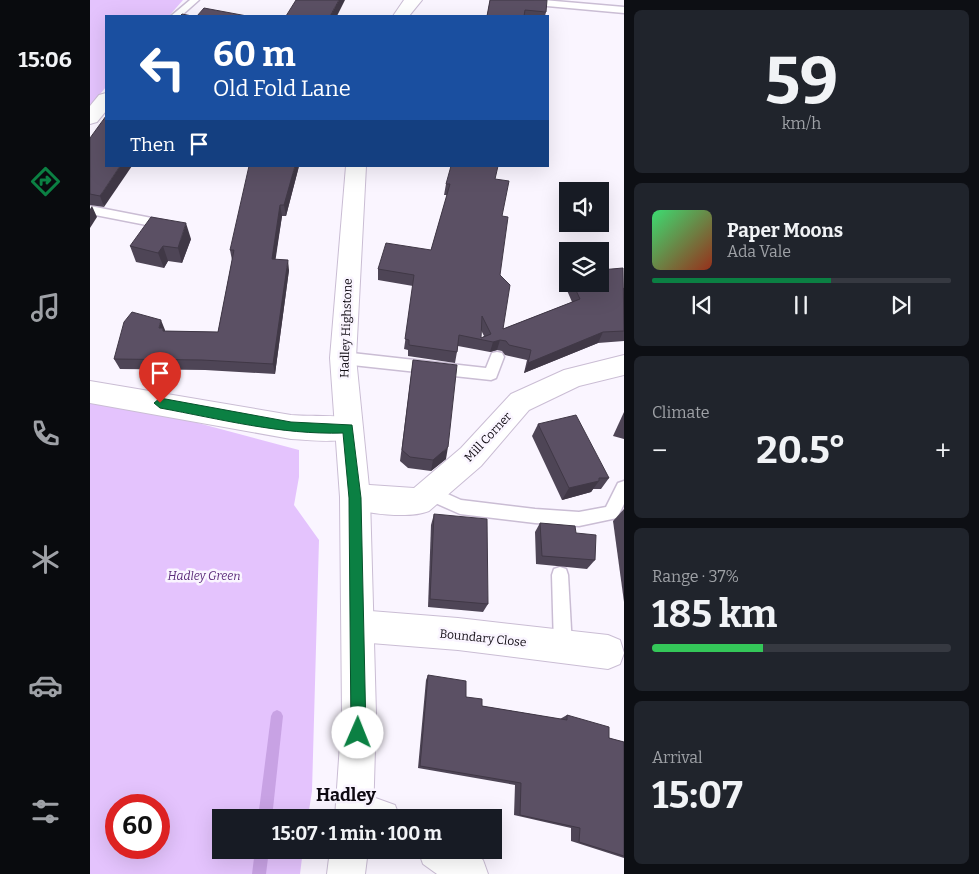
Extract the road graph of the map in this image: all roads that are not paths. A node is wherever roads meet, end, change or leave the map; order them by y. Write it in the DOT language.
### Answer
graph roads {
  1 [pos="195,0"];
  2 [pos="514,0"];
  3 [pos="422,4"];
  4 [pos="624,10"];
  5 [pos="177,15"];
  6 [pos="401,15"];
  7 [pos="105,100"];
  8 [pos="90,118"];
  9 [pos="358,170"];
  10 [pos="90,210"];
  11 [pos="175,226"];
  12 [pos="497,357"];
  13 [pos="343,358"];
  14 [pos="624,365"];
  15 [pos="90,392"];
  16 [pos="348,428"];
  17 [pos="624,488"];
  18 [pos="430,493"];
  19 [pos="355,498"];
  20 [pos="560,575"];
  21 [pos="358,626"];
  22 [pos="563,647"];
  23 [pos="608,652"];
  24 [pos="364,809"];
  25 [pos="348,859"];
  26 [pos="449,859"];
  27 [pos="346,874"];
  28 [pos="469,874"];
  1 -- 5 [label="lane"];
  2 -- 4 [label="lane"];
  3 -- 6 [label="street"];
  7 -- 8 [label="street"];
  9 -- 13 [label="street, Hadley Highstone"];
  10 -- 11 [label="lane"];
  12 -- 13 [label="lane"];
  13 -- 16 [label="street, Hadley Highstone"];
  14 -- 18 [label="street, Mill Corner"];
  15 -- 16 [label="street"];
  16 -- 19 [label="street, Hadley Highstone"];
  17 -- 18 [label="lane"];
  18 -- 19 [label="street, Mill Corner"];
  19 -- 21 [label="street, Hadley Highstone"];
  20 -- 22 [label="lane"];
  21 -- 22 [label="street, Boundary Close"];
  21 -- 24 [label="street, Hadley Highstone"];
  22 -- 23 [label="street, Boundary Close"];
  25 -- 27 [label="street"];
  26 -- 28 [label="street"];
}
